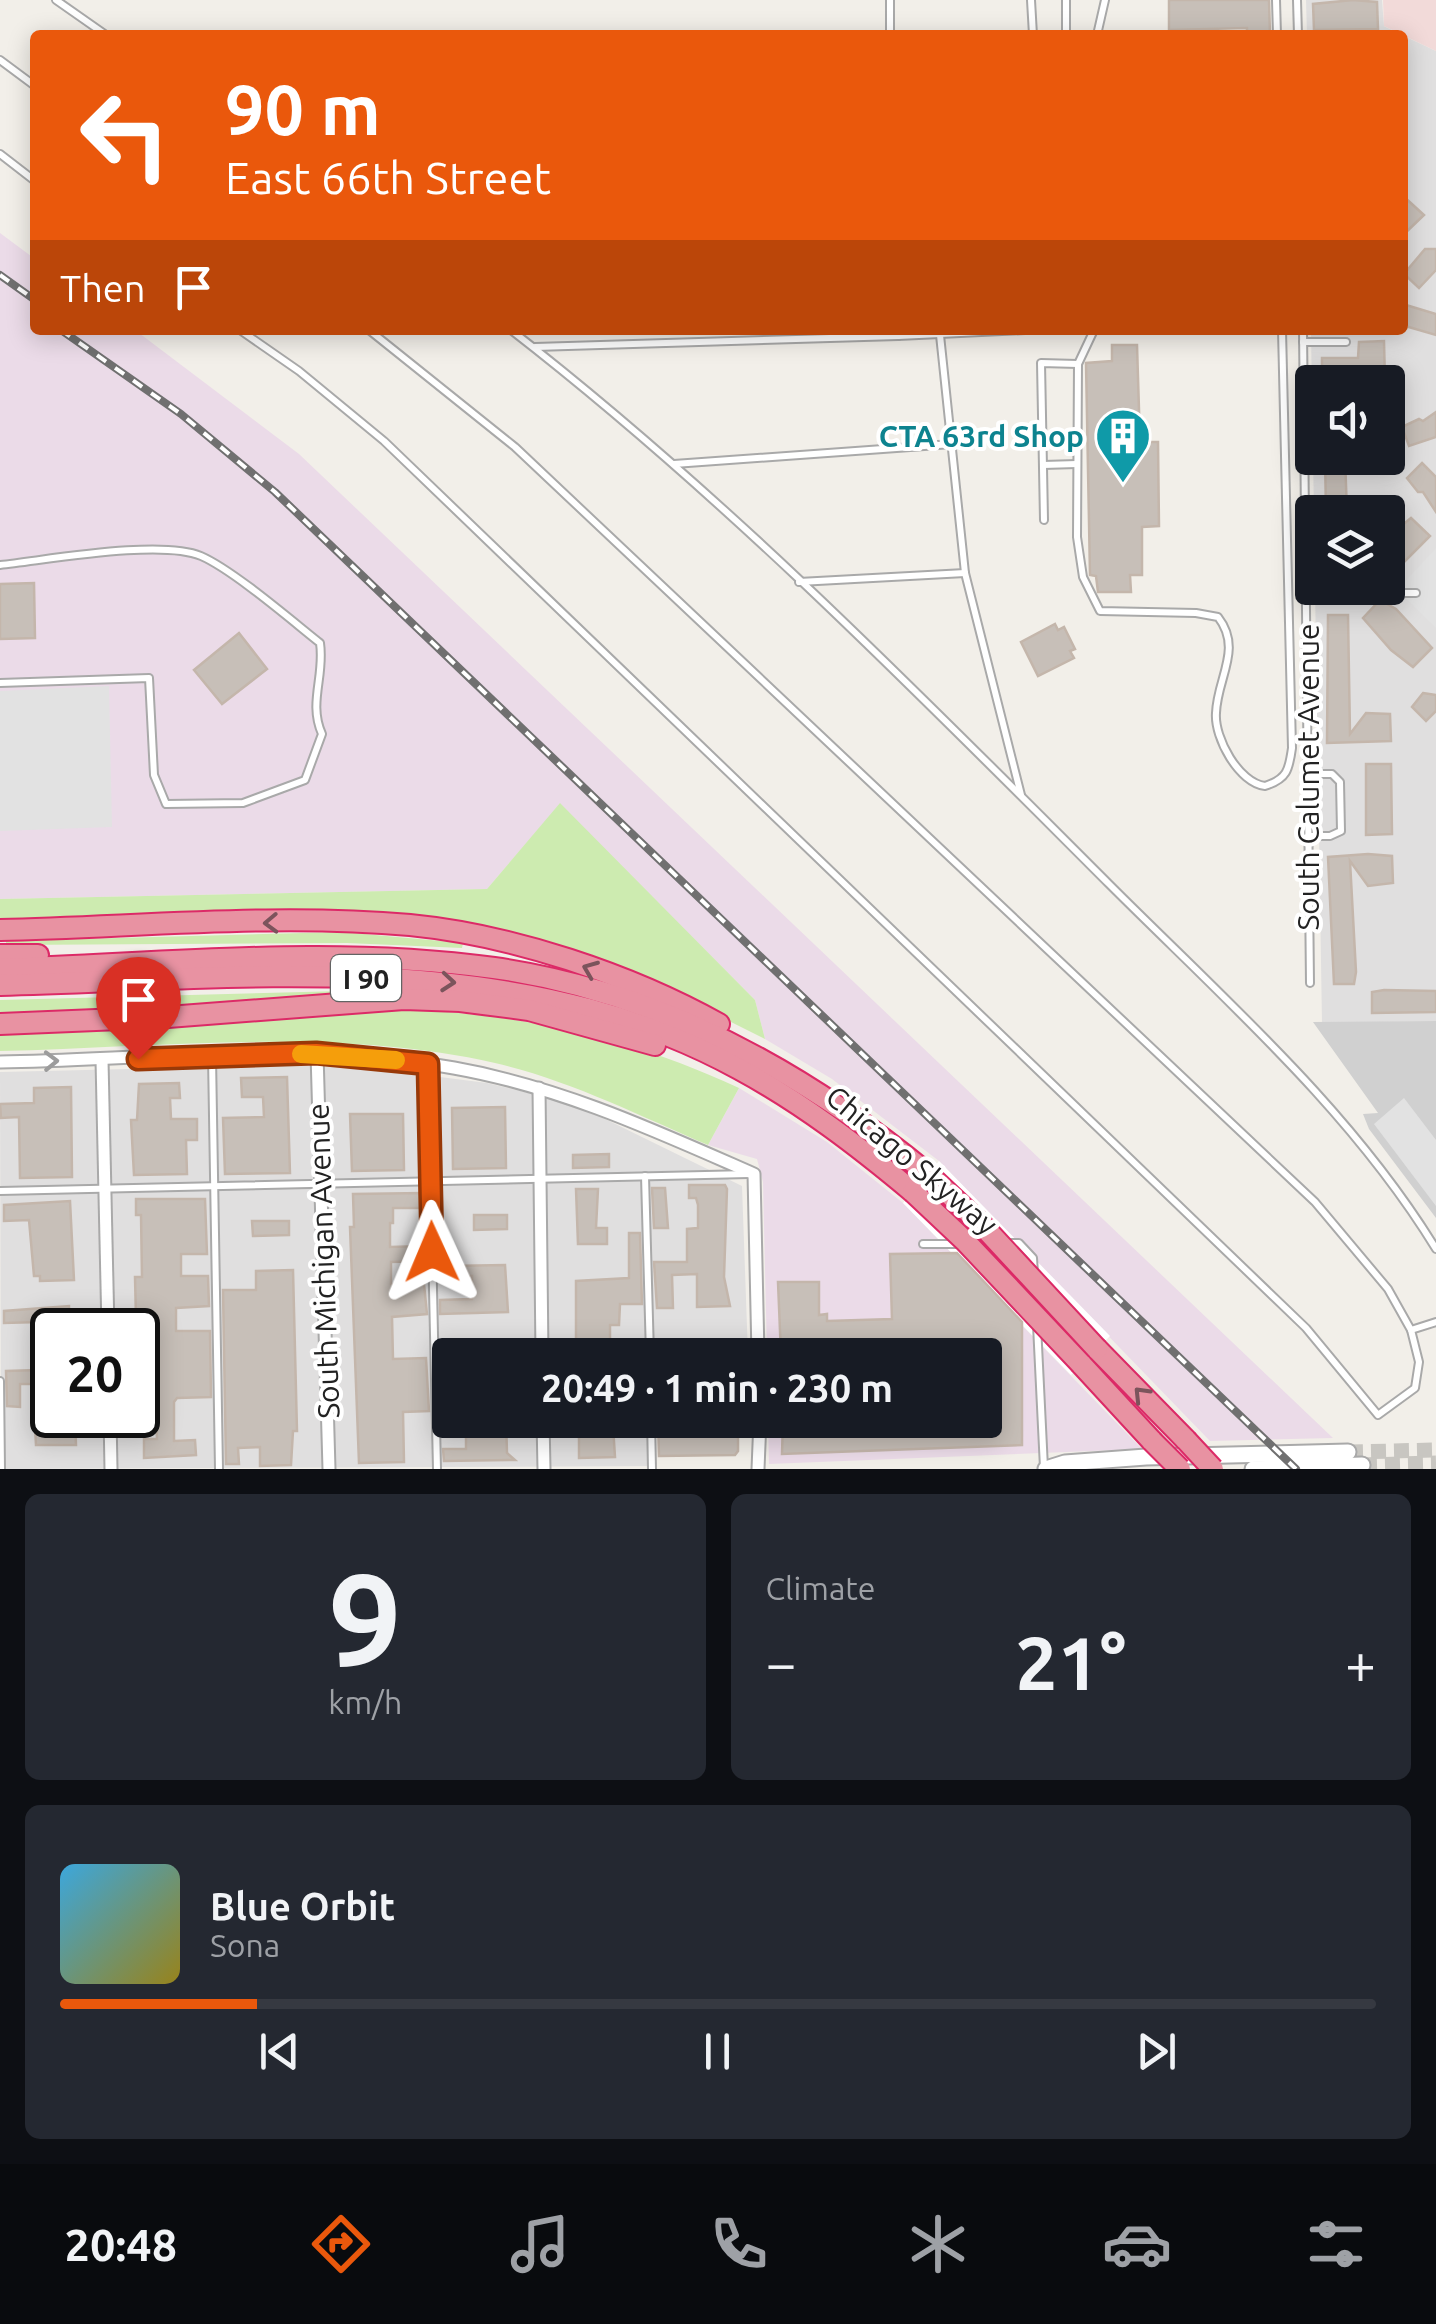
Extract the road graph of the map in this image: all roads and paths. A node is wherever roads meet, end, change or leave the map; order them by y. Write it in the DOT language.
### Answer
graph roads {
  1 [pos="56,0"];
  2 [pos="890,0"];
  3 [pos="1031,0"];
  4 [pos="1066,0"];
  5 [pos="1106,0"];
  6 [pos="1276,0"];
  7 [pos="1298,0"];
  8 [pos="99,30"];
  9 [pos="890,30"];
  10 [pos="1033,30"];
  11 [pos="1066,30"];
  12 [pos="1099,30"];
  13 [pos="1277,30"];
  14 [pos="1298,30"];
  15 [pos="0,60"];
  16 [pos="30,82"];
  17 [pos="0,154"];
  18 [pos="30,177"];
  19 [pos="247,335"];
  20 [pos="375,335"];
  21 [pos="517,335"];
  22 [pos="846,335"];
  23 [pos="940,335"];
  24 [pos="1092,335"];
  25 [pos="1282,335"];
  26 [pos="1303,335"];
  27 [pos="1303,342"];
  28 [pos="1346,342"];
  29 [pos="533,347"];
  30 [pos="1078,364"];
  31 [pos="1305,365"];
  32 [pos="952,444"];
  33 [pos="672,464"];
  34 [pos="1077,464"];
  35 [pos="1043,465"];
  36 [pos="1044,520"];
  37 [pos="0,565"];
  38 [pos="965,573"];
  39 [pos="798,582"];
  40 [pos="1405,593"];
  41 [pos="1416,593"];
  42 [pos="1307,605"];
  43 [pos="0,683"];
  44 [pos="1308,774"];
  45 [pos="1022,796"];
  46 [pos="1308,836"];
  47 [pos="0,930"];
  48 [pos="0,955"];
  49 [pos="195,960"];
  50 [pos="0,969"];
  51 [pos="1310,983"];
  52 [pos="0,985"];
  53 [pos="0,1024"];
  54 [pos="316,1053"];
  55 [pos="212,1057"];
  56 [pos="720,1059"];
  57 [pos="102,1060"];
  58 [pos="769,1061"];
  59 [pos="0,1062"];
  60 [pos="428,1064"];
  61 [pos="538,1088"];
  62 [pos="754,1174"];
  63 [pos="645,1176"];
  64 [pos="539,1178"];
  65 [pos="430,1181"];
  66 [pos="320,1184"];
  67 [pos="215,1186"];
  68 [pos="106,1189"];
  69 [pos="0,1192"];
  70 [pos="923,1244"];
  71 [pos="1436,1249"];
  72 [pos="108,1308"];
  73 [pos="1436,1322"];
  74 [pos="1411,1330"];
  75 [pos="542,1338"];
  76 [pos="650,1338"];
  77 [pos="758,1338"];
  78 [pos="0,1382"];
  79 [pos="110,1438"];
  80 [pos="543,1438"];
  81 [pos="651,1438"];
  82 [pos="759,1438"];
  83 [pos="1348,1452"];
  84 [pos="1362,1466"];
  85 [pos="1,1468"];
  86 [pos="110,1469"];
  87 [pos="219,1469"];
  88 [pos="329,1469"];
  89 [pos="437,1469"];
  90 [pos="544,1469"];
  91 [pos="652,1469"];
  92 [pos="758,1469"];
  93 [pos="1045,1469"];
  94 [pos="1180,1469"];
  95 [pos="1213,1469"];
  96 [pos="1253,1469"];
  1 -- 8 [label="lane"];
  2 -- 9 [label="lane"];
  3 -- 10 [label="lane"];
  4 -- 11 [label="lane"];
  5 -- 12 [label="lane"];
  6 -- 13 [label="lane"];
  7 -- 14 [label="lane"];
  15 -- 16 [label="lane"];
  17 -- 18 [label="lane"];
  19 -- 74 [label="lane"];
  20 -- 74 [label="lane"];
  21 -- 29 [label="lane"];
  22 -- 29 [label="lane"];
  23 -- 32 [label="lane"];
  24 -- 30 [label="lane"];
  25 -- 34 [label="lane"];
  26 -- 27 [label="lane, South Calumet Avenue"];
  27 -- 28 [label="lane"];
  27 -- 31 [label="lane, South Calumet Avenue"];
  29 -- 33 [label="lane"];
  30 -- 34 [label="lane"];
  30 -- 35 [label="lane"];
  32 -- 33 [label="lane"];
  32 -- 38 [label="lane"];
  33 -- 39 [label="lane"];
  34 -- 35 [label="lane"];
  35 -- 36 [label="lane"];
  37 -- 43 [label="lane"];
  38 -- 39 [label="lane"];
  38 -- 45 [label="lane"];
  39 -- 45 [label="lane"];
  40 -- 41 [label="lane"];
  42 -- 44 [label="lane, South Calumet Avenue"];
  44 -- 46 [label="lane, South Calumet Avenue"];
  44 -- 46 [label="lane"];
  45 -- 71 [label="lane"];
  46 -- 51 [label="lane, South Calumet Avenue"];
  58 -- 47 [label="highway, one-way"];
  48 -- 49 [label="highway, Chicago Skyway / I 90"];
  49 -- 50 [label="highway, Chicago Skyway / I 90"];
  49 -- 58 [label="highway, Chicago Skyway / I 90"];
  52 -- 56 [label="highway, Chicago Skyway / I 90, one-way"];
  53 -- 56 [label="highway"];
  54 -- 55 [label="street"];
  54 -- 60 [label="street"];
  54 -- 66 [label="street, South Michigan Avenue"];
  55 -- 57 [label="street"];
  55 -- 67 [label="lane"];
  56 -- 94 [label="highway, Chicago Skyway / I 90, bridge"];
  59 -- 57 [label="street, one-way"];
  57 -- 68 [label="street"];
  95 -- 58 [label="highway, Chicago Skyway / I 90, one-way, bridge"];
  60 -- 61 [label="street"];
  60 -- 65 [label="lane"];
  61 -- 62 [label="street"];
  61 -- 64 [label="street"];
  62 -- 63 [label="lane"];
  62 -- 77 [label="street"];
  63 -- 64 [label="lane"];
  63 -- 76 [label="lane"];
  64 -- 65 [label="lane"];
  64 -- 75 [label="street"];
  65 -- 66 [label="lane"];
  65 -- 89 [label="lane"];
  66 -- 67 [label="lane"];
  66 -- 88 [label="street, South Michigan Avenue"];
  67 -- 68 [label="lane"];
  67 -- 87 [label="lane"];
  68 -- 69 [label="lane"];
  68 -- 72 [label="street"];
  70 -- 93 [label="lane"];
  73 -- 74 [label="lane"];
  78 -- 85 [label="lane"];
  79 -- 86 [label="street"];
  80 -- 90 [label="street"];
  81 -- 91 [label="lane"];
  82 -- 92 [label="street"];
  83 -- 93 [label="street"];
  84 -- 96 [label="street"];
}
